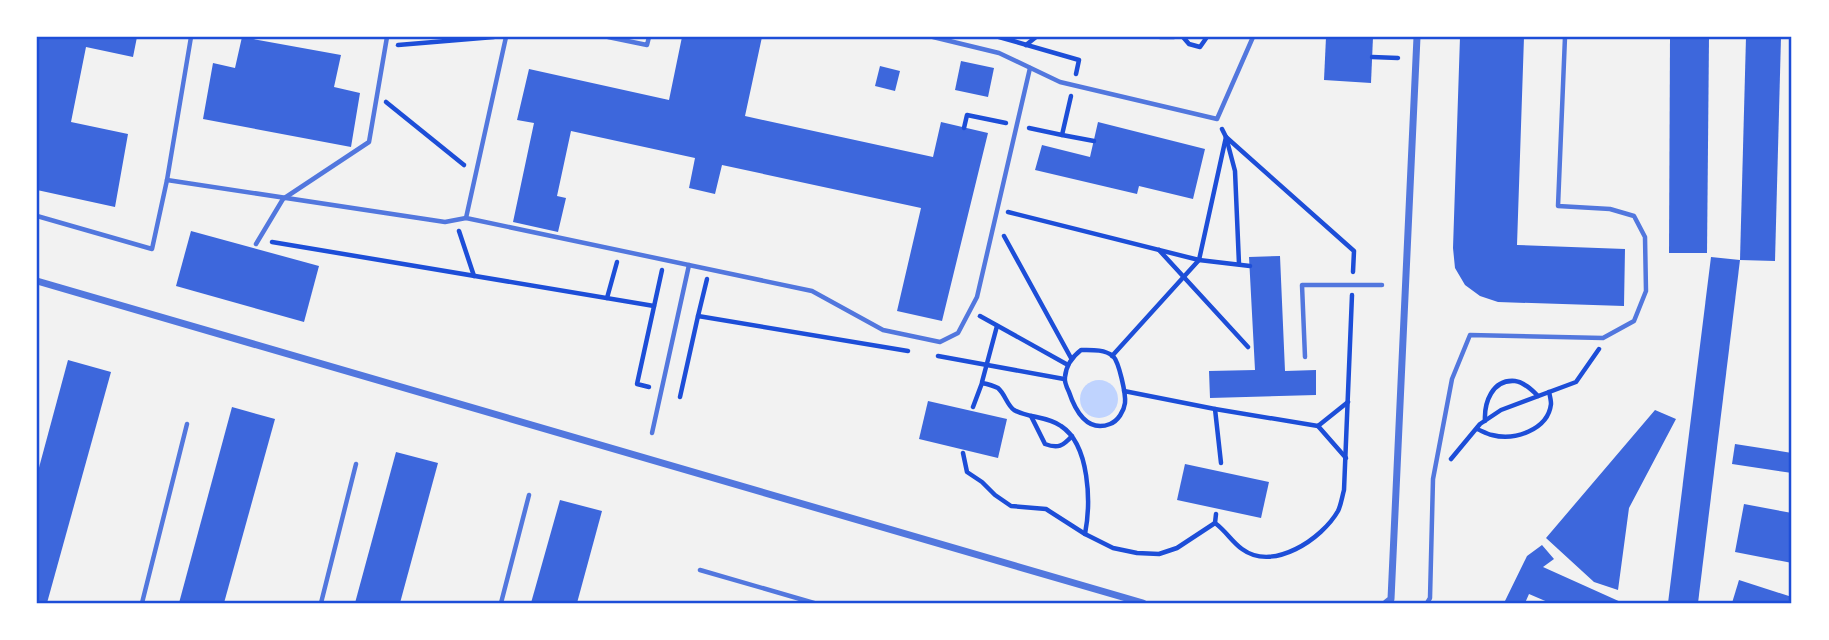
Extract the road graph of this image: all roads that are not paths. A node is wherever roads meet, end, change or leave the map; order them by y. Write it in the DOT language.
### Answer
graph roads {
  1 [pos="191,37"];
  2 [pos="387,37"];
  3 [pos="506,37"];
  4 [pos="608,37"];
  5 [pos="649,37"];
  6 [pos="933,37"];
  7 [pos="971,37"];
  8 [pos="1254,37"];
  9 [pos="1417,37"];
  10 [pos="1565,37"];
  11 [pos="965,45"];
  12 [pos="1030,68"];
  13 [pos="167,180"];
  14 [pos="283,199"];
  15 [pos="37,216"];
  16 [pos="466,218"];
  17 [pos="258,242"];
  18 [pos="689,265"];
  19 [pos="37,281"];
  20 [pos="1382,285"];
  21 [pos="1304,357"];
  22 [pos="187,424"];
  23 [pos="652,433"];
  24 [pos="356,464"];
  25 [pos="529,495"];
  26 [pos="700,570"];
  27 [pos="142,603"];
  28 [pos="321,603"];
  29 [pos="501,603"];
  30 [pos="814,603"];
  31 [pos="1143,603"];
  32 [pos="1386,603"];
  33 [pos="1427,603"];
  1 -- 13 [label="lane"];
  2 -- 14 [label="lane"];
  3 -- 16 [label="lane"];
  4 -- 5 [label="lane"];
  6 -- 11 [label="lane"];
  7 -- 11 [label="lane"];
  8 -- 12 [label="lane"];
  9 -- 32 [label="street"];
  10 -- 33 [label="lane"];
  11 -- 12 [label="lane"];
  12 -- 18 [label="lane"];
  13 -- 14 [label="lane"];
  13 -- 15 [label="lane"];
  14 -- 16 [label="lane"];
  14 -- 17 [label="lane"];
  16 -- 18 [label="lane"];
  18 -- 23 [label="lane"];
  19 -- 31 [label="street"];
  20 -- 21 [label="lane"];
  22 -- 27 [label="lane"];
  24 -- 28 [label="lane"];
  25 -- 29 [label="lane"];
  26 -- 30 [label="lane"];
}
